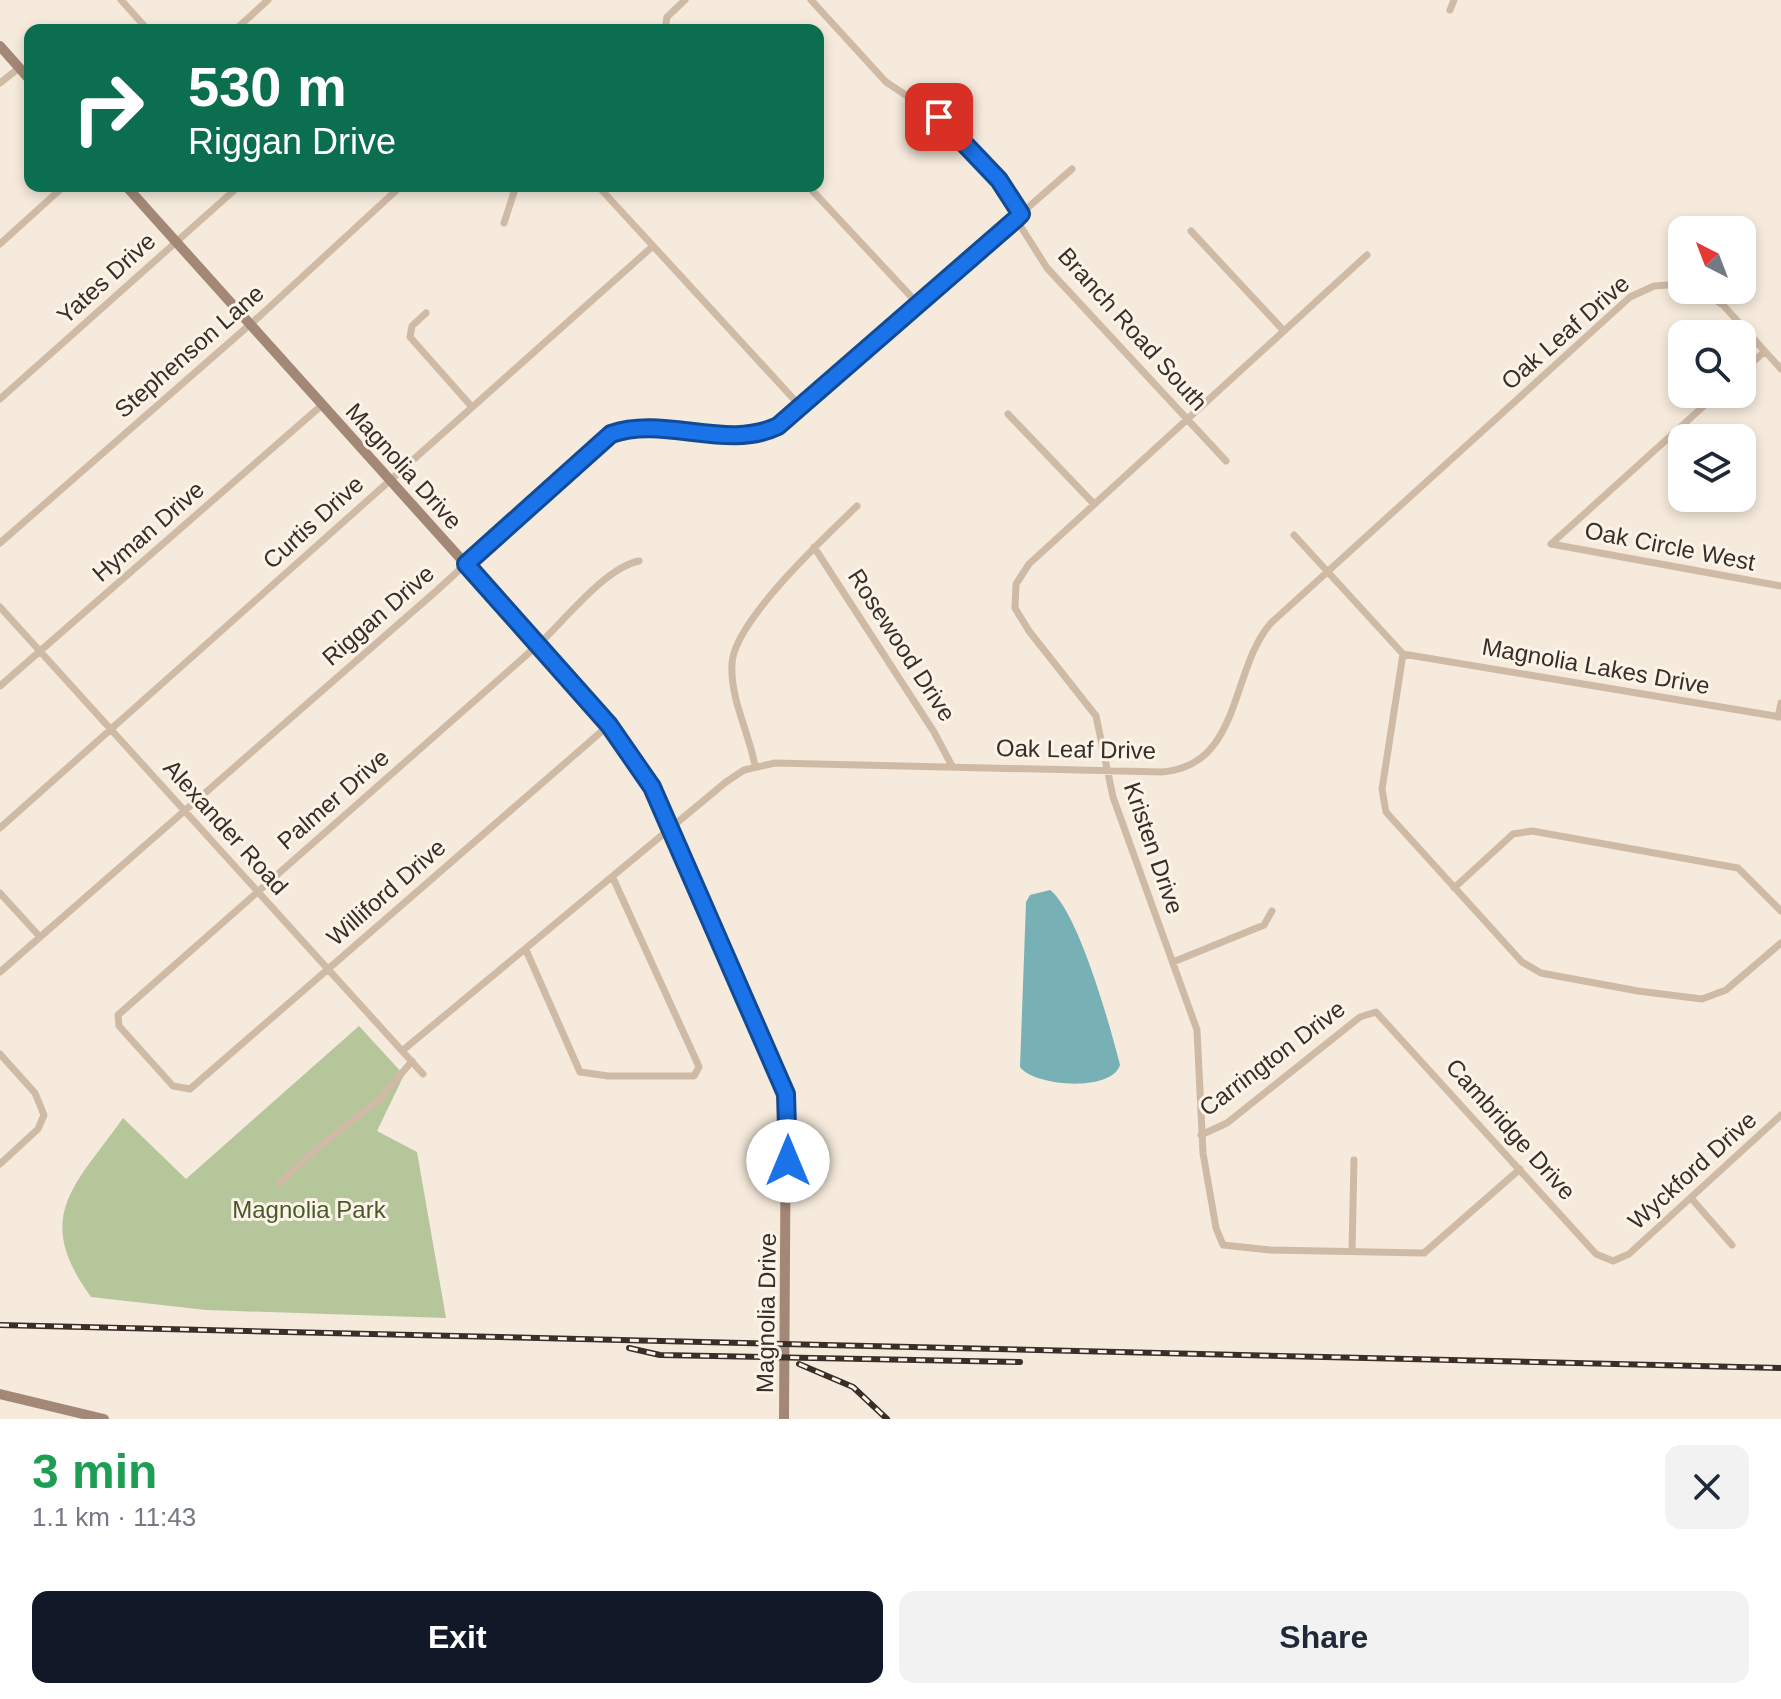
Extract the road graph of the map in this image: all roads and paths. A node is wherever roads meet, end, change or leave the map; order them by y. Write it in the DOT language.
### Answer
graph roads {
  1 [pos="121,0"];
  2 [pos="268,0"];
  3 [pos="685,0"];
  4 [pos="811,0"];
  5 [pos="1454,0"];
  6 [pos="1450,10"];
  7 [pos="143,24"];
  8 [pos="242,24"];
  9 [pos="665,24"];
  10 [pos="0,46"];
  11 [pos="19,68"];
  12 [pos="24,73"];
  13 [pos="0,83"];
  14 [pos="1072,169"];
  15 [pos="57,192"];
  16 [pos="131,192"];
  17 [pos="232,192"];
  18 [pos="394,192"];
  19 [pos="514,192"];
  20 [pos="604,192"];
  21 [pos="814,192"];
  22 [pos="1019,217"];
  23 [pos="504,223"];
  24 [pos="1191,231"];
  25 [pos="177,242"];
  26 [pos="0,244"];
  27 [pos="653,246"];
  28 [pos="1367,255"];
  29 [pos="1668,285"];
  30 [pos="1721,304"];
  31 [pos="919,305"];
  32 [pos="426,313"];
  33 [pos="250,325"];
  34 [pos="1284,331"];
  35 [pos="1765,351"];
  36 [pos="1756,359"];
  37 [pos="1781,369"];
  38 [pos="0,399"];
  39 [pos="322,405"];
  40 [pos="472,407"];
  41 [pos="801,407"];
  42 [pos="1702,408"];
  43 [pos="1008,414"];
  44 [pos="1187,419"];
  45 [pos="1226,461"];
  46 [pos="390,480"];
  47 [pos="1094,504"];
  48 [pos="857,506"];
  49 [pos="1294,535"];
  50 [pos="0,543"];
  51 [pos="814,547"];
  52 [pos="639,561"];
  53 [pos="466,564"];
  54 [pos="1327,571"];
  55 [pos="1781,586"];
  56 [pos="0,607"];
  57 [pos="539,644"];
  58 [pos="40,651"];
  59 [pos="1403,654"];
  60 [pos="0,686"];
  61 [pos="1781,703"];
  62 [pos="1780,717"];
  63 [pos="609,725"];
  64 [pos="111,729"];
  65 [pos="755,766"];
  66 [pos="952,766"];
  67 [pos="1106,770"];
  68 [pos="185,811"];
  69 [pos="0,828"];
  70 [pos="671,830"];
  71 [pos="613,878"];
  72 [pos="1454,888"];
  73 [pos="258,892"];
  74 [pos="0,893"];
  75 [pos="1272,911"];
  76 [pos="1781,911"];
  77 [pos="40,937"];
  78 [pos="1781,943"];
  79 [pos="526,950"];
  80 [pos="1173,962"];
  81 [pos="328,969"];
  82 [pos="0,972"];
  83 [pos="1367,1013"];
  84 [pos="402,1051"];
  85 [pos="0,1054"];
  86 [pos="412,1061"];
  87 [pos="423,1074"];
  88 [pos="190,1089"];
  89 [pos="1781,1115"];
  90 [pos="1201,1135"];
  91 [pos="1354,1160"];
  92 [pos="0,1164"];
  93 [pos="1520,1169"];
  94 [pos="279,1183"];
  95 [pos="1691,1198"];
  96 [pos="1732,1245"];
  97 [pos="1352,1251"];
  98 [pos="1629,1254"];
  99 [pos="0,1394"];
  100 [pos="104,1419"];
  101 [pos="784,1419"];
  1 -- 7 [label="street"];
  2 -- 8 [label="street"];
  3 -- 9 [label="street"];
  4 -- 22 [label="street, Branch Road South"];
  5 -- 6 [label="street"];
  10 -- 11 [label="street"];
  11 -- 12 [label="street"];
  11 -- 13 [label="street"];
  14 -- 22 [label="street, Riggan Drive"];
  15 -- 26 [label="street"];
  16 -- 25 [label="street, Magnolia Drive"];
  17 -- 25 [label="street, Yates Drive"];
  18 -- 33 [label="street, Stephenson Lane"];
  19 -- 23 [label="street"];
  20 -- 27 [label="street"];
  21 -- 31 [label="street"];
  22 -- 31 [label="street, Riggan Drive"];
  22 -- 44 [label="street, Branch Road South"];
  24 -- 34 [label="street"];
  25 -- 33 [label="street, Magnolia Drive"];
  25 -- 38 [label="street, Yates Drive"];
  27 -- 40 [label="street, Curtis Drive"];
  27 -- 41 [label="street"];
  28 -- 34 [label="street, Kristen Drive"];
  29 -- 54 [label="street, Oak Leaf Drive"];
  30 -- 35 [label="street"];
  31 -- 41 [label="street, Riggan Drive"];
  32 -- 40 [label="street"];
  33 -- 39 [label="street, Magnolia Drive"];
  33 -- 50 [label="street, Stephenson Lane"];
  34 -- 44 [label="street, Kristen Drive"];
  35 -- 36 [label="street"];
  35 -- 37 [label="street"];
  39 -- 46 [label="street, Magnolia Drive"];
  39 -- 58 [label="street, Hyman Drive"];
  40 -- 46 [label="street, Curtis Drive"];
  41 -- 53 [label="street, Riggan Drive"];
  42 -- 55 [label="street, Oak Circle West"];
  43 -- 47 [label="street"];
  44 -- 45 [label="street, Branch Road South"];
  44 -- 47 [label="street, Kristen Drive"];
  46 -- 53 [label="street, Magnolia Drive"];
  46 -- 64 [label="street, Curtis Drive"];
  47 -- 67 [label="street, Kristen Drive"];
  48 -- 51 [label="street"];
  49 -- 54 [label="street"];
  51 -- 65 [label="street"];
  51 -- 66 [label="street, Rosewood Drive"];
  52 -- 57 [label="street, Palmer Drive"];
  53 -- 57 [label="street, Magnolia Drive"];
  53 -- 68 [label="street, Riggan Drive"];
  54 -- 59 [label="street"];
  54 -- 67 [label="street, Oak Leaf Drive"];
  56 -- 58 [label="street, Alexander Road"];
  57 -- 63 [label="street, Magnolia Drive"];
  57 -- 73 [label="street, Palmer Drive"];
  58 -- 60 [label="street, Hyman Drive"];
  58 -- 64 [label="street, Alexander Road"];
  59 -- 62 [label="street, Magnolia Lakes Drive"];
  59 -- 72 [label="street"];
  61 -- 62 [label="street"];
  63 -- 70 [label="street, Magnolia Drive"];
  63 -- 81 [label="street, Williford Drive"];
  64 -- 68 [label="street, Alexander Road"];
  64 -- 69 [label="street, Curtis Drive"];
  65 -- 66 [label="street, Oak Leaf Drive"];
  65 -- 70 [label="street, Oak Leaf Drive"];
  66 -- 67 [label="street, Oak Leaf Drive"];
  67 -- 80 [label="street, Kristen Drive"];
  68 -- 73 [label="street, Alexander Road"];
  68 -- 77 [label="street, Riggan Drive"];
  70 -- 71 [label="street, Oak Leaf Drive"];
  70 -- 101 [label="street, Magnolia Drive"];
  71 -- 79 [label="street, Oak Leaf Drive"];
  71 -- 79 [label="street"];
  72 -- 76 [label="street"];
  72 -- 78 [label="street"];
  73 -- 81 [label="street, Alexander Road"];
  73 -- 88 [label="street, Palmer Drive"];
  74 -- 77 [label="street"];
  75 -- 80 [label="street"];
  77 -- 82 [label="street, Riggan Drive"];
  79 -- 84 [label="street, Oak Leaf Drive"];
  80 -- 90 [label="street, Kristen Drive"];
  81 -- 84 [label="street, Alexander Road"];
  81 -- 88 [label="street, Williford Drive"];
  83 -- 90 [label="street, Carrington Drive"];
  83 -- 93 [label="street, Cambridge Drive"];
  84 -- 86 [label="street, Alexander Road"];
  85 -- 92 [label="street"];
  86 -- 87 [label="street, Alexander Road"];
  86 -- 94 [label="street"];
  89 -- 95 [label="street, Wyckford Drive"];
  90 -- 97 [label="street, Kristen Drive"];
  91 -- 97 [label="street"];
  93 -- 97 [label="street"];
  93 -- 98 [label="street, Cambridge Drive"];
  95 -- 96 [label="street"];
  95 -- 98 [label="street, Wyckford Drive"];
  99 -- 100 [label="street"];
}
